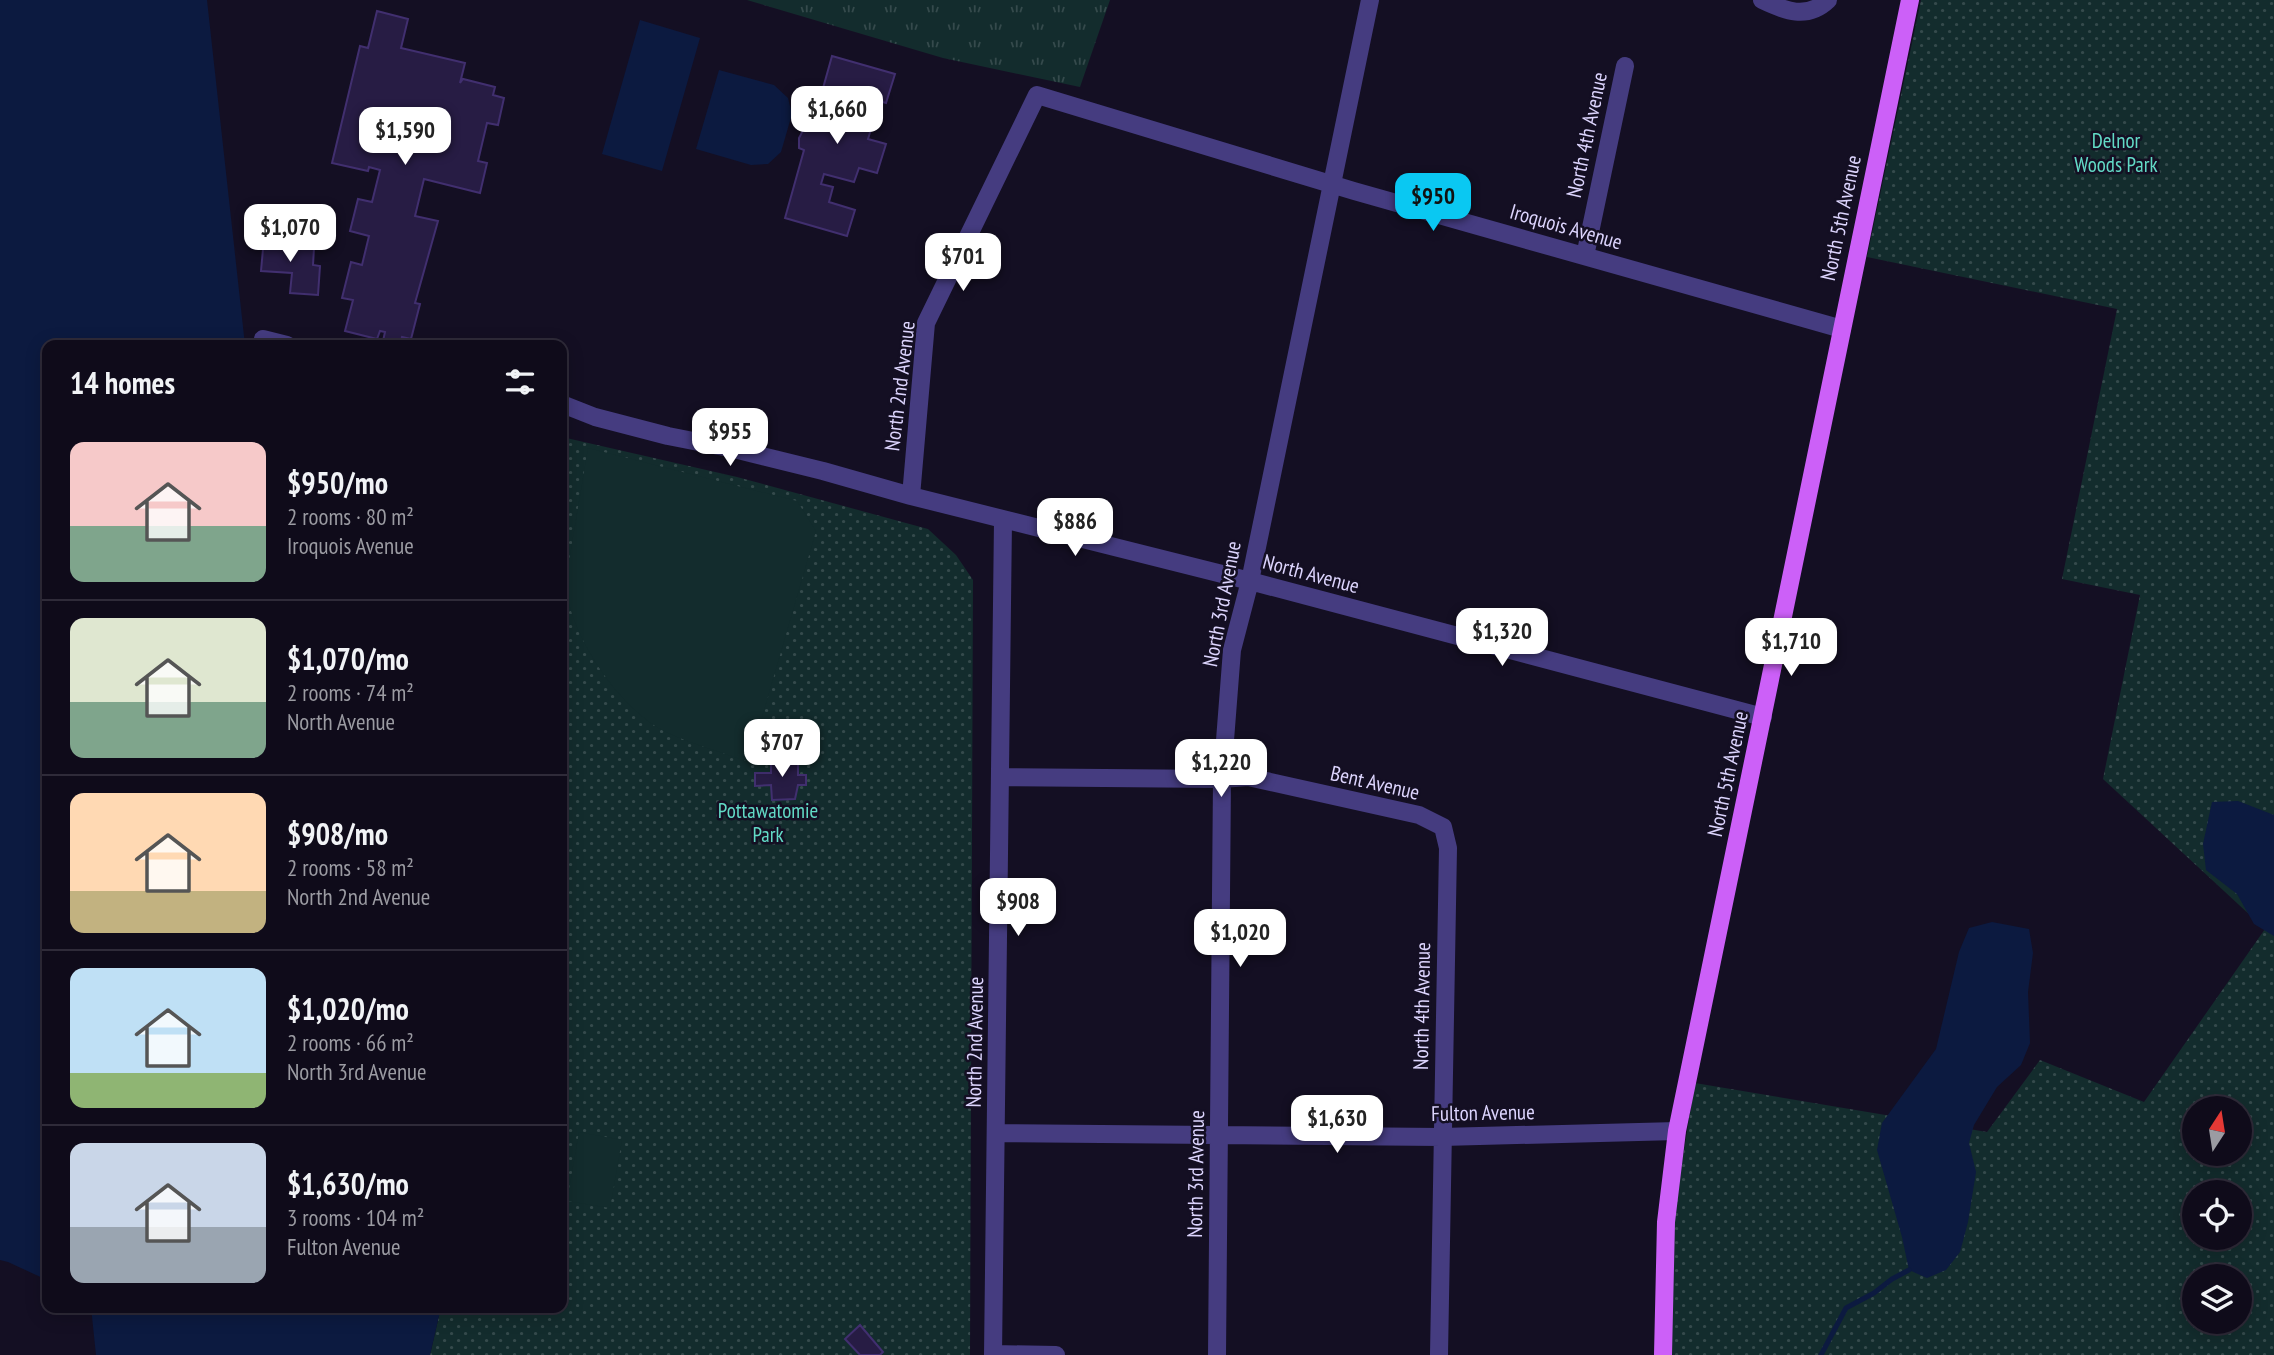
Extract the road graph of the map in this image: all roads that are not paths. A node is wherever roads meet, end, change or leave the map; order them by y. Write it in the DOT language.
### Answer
graph roads {
  1 [pos="1370,0"];
  2 [pos="1762,0"];
  3 [pos="1828,0"];
  4 [pos="1910,0"];
  5 [pos="1625,66"];
  6 [pos="1037,95"];
  7 [pos="1333,184"];
  8 [pos="1585,256"];
  9 [pos="1842,329"];
  10 [pos="567,406"];
  11 [pos="911,496"];
  12 [pos="1003,520"];
  13 [pos="1250,581"];
  14 [pos="1763,717"];
  15 [pos="1002,777"];
  16 [pos="1223,779"];
  17 [pos="1443,827"];
  18 [pos="1677,1131"];
  19 [pos="996,1133"];
  20 [pos="1219,1136"];
  21 [pos="1442,1137"];
  22 [pos="993,1355"];
  23 [pos="1056,1355"];
  24 [pos="1217,1355"];
  25 [pos="1439,1355"];
  26 [pos="1663,1355"];
  1 -- 7 [label="street, North 3rd Avenue"];
  2 -- 3 [label="street"];
  4 -- 9 [label="main road, North 5th Avenue"];
  5 -- 8 [label="street, North 4th Avenue"];
  6 -- 7 [label="street, Iroquois Avenue"];
  6 -- 11 [label="street, North 2nd Avenue"];
  7 -- 8 [label="street, Iroquois Avenue"];
  7 -- 13 [label="street, North 3rd Avenue"];
  8 -- 9 [label="street, Iroquois Avenue"];
  9 -- 14 [label="main road, North 5th Avenue"];
  10 -- 11 [label="street, North Avenue"];
  11 -- 12 [label="street, North Avenue"];
  12 -- 13 [label="street, North Avenue"];
  12 -- 15 [label="street, North 2nd Avenue"];
  13 -- 14 [label="street, North Avenue"];
  13 -- 16 [label="street, North 3rd Avenue"];
  14 -- 18 [label="main road, North 5th Avenue"];
  15 -- 16 [label="street, Bent Avenue"];
  15 -- 19 [label="street, North 2nd Avenue"];
  16 -- 17 [label="street, Bent Avenue"];
  16 -- 20 [label="street, North 3rd Avenue"];
  17 -- 21 [label="street, North 4th Avenue"];
  18 -- 21 [label="street, Fulton Avenue"];
  18 -- 26 [label="main road, North 5th Avenue"];
  19 -- 20 [label="street, Fulton Avenue"];
  19 -- 22 [label="street, North 2nd Avenue"];
  20 -- 21 [label="street, Fulton Avenue"];
  20 -- 24 [label="street, North 3rd Avenue"];
  21 -- 25 [label="street, North 4th Avenue"];
  22 -- 23 [label="street"];
}
